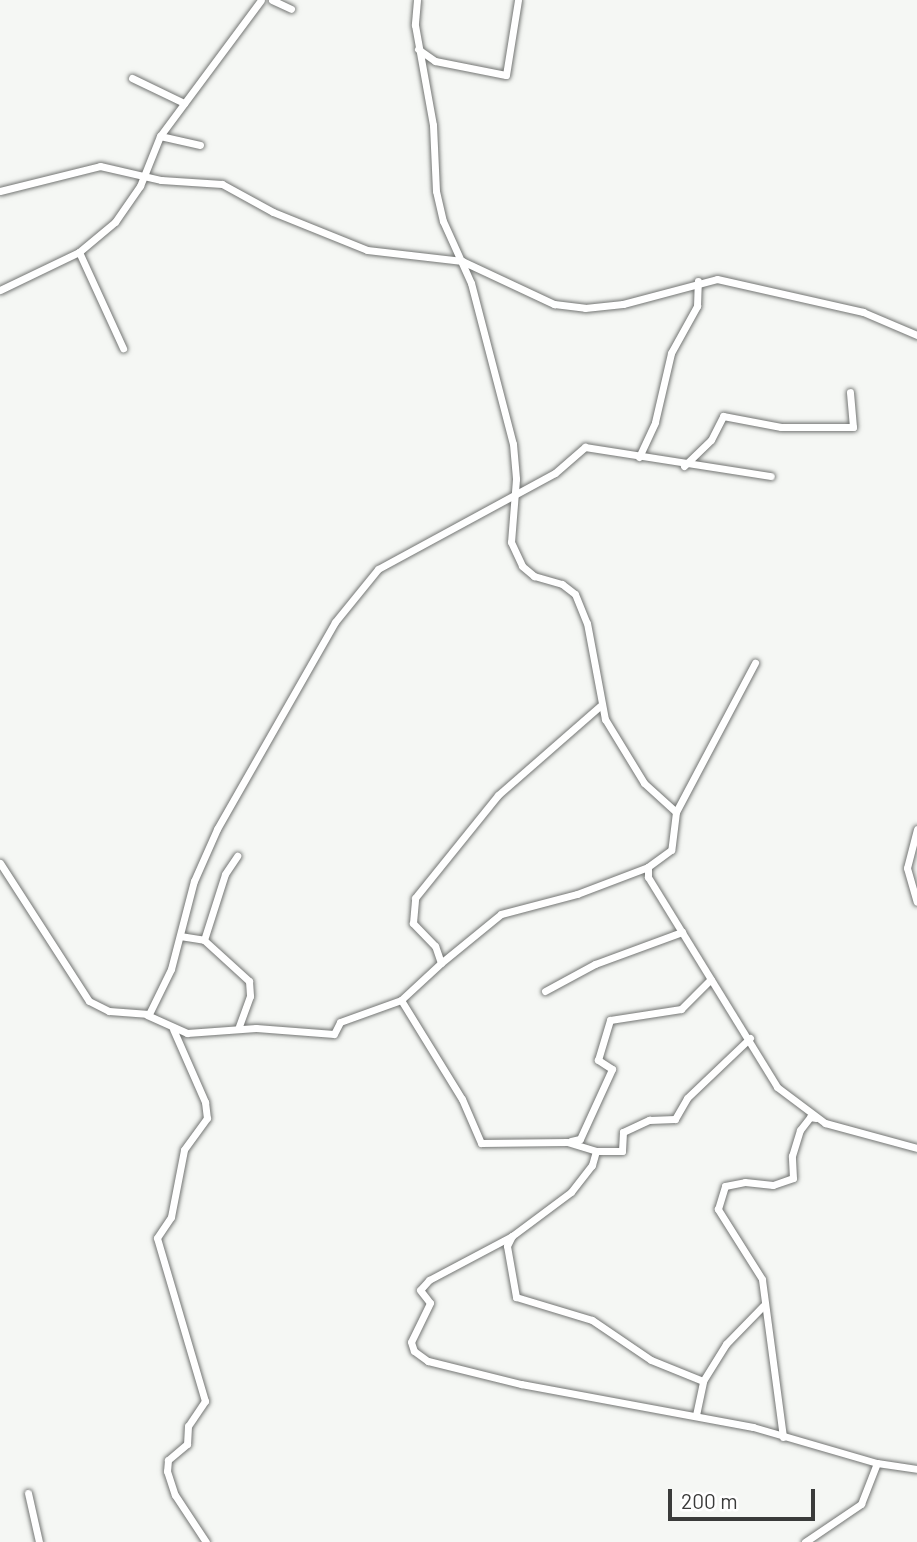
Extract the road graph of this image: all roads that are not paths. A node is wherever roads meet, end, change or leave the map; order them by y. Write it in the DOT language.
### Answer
graph roads {
  1 [pos="261,0"];
  2 [pos="272,0"];
  3 [pos="417,0"];
  4 [pos="518,0"];
  5 [pos="291,9"];
  6 [pos="418,49"];
  7 [pos="132,78"];
  8 [pos="184,103"];
  9 [pos="160,136"];
  10 [pos="200,145"];
  11 [pos="144,174"];
  12 [pos="0,191"];
  13 [pos="79,252"];
  14 [pos="462,261"];
  15 [pos="698,281"];
  16 [pos="0,290"];
  17 [pos="917,335"];
  18 [pos="123,348"];
  19 [pos="850,393"];
  20 [pos="639,457"];
  21 [pos="684,466"];
  22 [pos="771,476"];
  23 [pos="514,491"];
  24 [pos="755,663"];
  25 [pos="600,706"];
  26 [pos="676,812"];
  27 [pos="917,829"];
  28 [pos="237,856"];
  29 [pos="0,863"];
  30 [pos="648,867"];
  31 [pos="917,902"];
  32 [pos="682,932"];
  33 [pos="180,936"];
  34 [pos="204,940"];
  35 [pos="441,963"];
  36 [pos="711,979"];
  37 [pos="545,990"];
  38 [pos="401,1000"];
  39 [pos="146,1015"];
  40 [pos="173,1029"];
  41 [pos="238,1029"];
  42 [pos="750,1038"];
  43 [pos="817,1118"];
  44 [pos="567,1142"];
  45 [pos="917,1148"];
  46 [pos="596,1151"];
  47 [pos="512,1236"];
  48 [pos="763,1306"];
  49 [pos="704,1381"];
  50 [pos="696,1415"];
  51 [pos="783,1437"];
  52 [pos="877,1463"];
  53 [pos="917,1469"];
  54 [pos="28,1493"];
  55 [pos="38,1542"];
  56 [pos="206,1542"];
  57 [pos="805,1542"];
  1 -- 8 [label="street"];
  2 -- 5 [label="street"];
  3 -- 6 [label="street"];
  4 -- 6 [label="street"];
  6 -- 14 [label="street"];
  7 -- 8 [label="street"];
  8 -- 9 [label="street"];
  9 -- 10 [label="street"];
  9 -- 11 [label="street"];
  11 -- 12 [label="street"];
  11 -- 13 [label="street"];
  11 -- 14 [label="street"];
  13 -- 16 [label="street"];
  13 -- 18 [label="street"];
  14 -- 15 [label="street"];
  14 -- 23 [label="street"];
  15 -- 17 [label="street"];
  15 -- 20 [label="street"];
  19 -- 21 [label="street"];
  20 -- 21 [label="street"];
  20 -- 23 [label="street"];
  21 -- 22 [label="street"];
  23 -- 25 [label="street"];
  23 -- 33 [label="street"];
  24 -- 26 [label="street"];
  25 -- 26 [label="street"];
  25 -- 35 [label="street"];
  26 -- 30 [label="street"];
  27 -- 31 [label="street"];
  28 -- 34 [label="street"];
  29 -- 39 [label="street"];
  30 -- 32 [label="street"];
  30 -- 35 [label="street"];
  32 -- 36 [label="street"];
  32 -- 37 [label="street"];
  33 -- 34 [label="street"];
  33 -- 39 [label="street"];
  34 -- 41 [label="street"];
  35 -- 38 [label="street"];
  36 -- 42 [label="street"];
  36 -- 44 [label="street"];
  38 -- 41 [label="street"];
  38 -- 44 [label="street"];
  39 -- 40 [label="street"];
  40 -- 41 [label="street"];
  40 -- 56 [label="street"];
  42 -- 43 [label="street"];
  42 -- 46 [label="street"];
  43 -- 45 [label="street"];
  43 -- 48 [label="street"];
  44 -- 46 [label="street"];
  46 -- 47 [label="street"];
  47 -- 49 [label="street"];
  47 -- 50 [label="street"];
  48 -- 49 [label="street"];
  48 -- 51 [label="street"];
  49 -- 50 [label="street"];
  50 -- 51 [label="street"];
  51 -- 52 [label="street"];
  52 -- 53 [label="street"];
  52 -- 57 [label="street"];
  54 -- 55 [label="street"];
}
